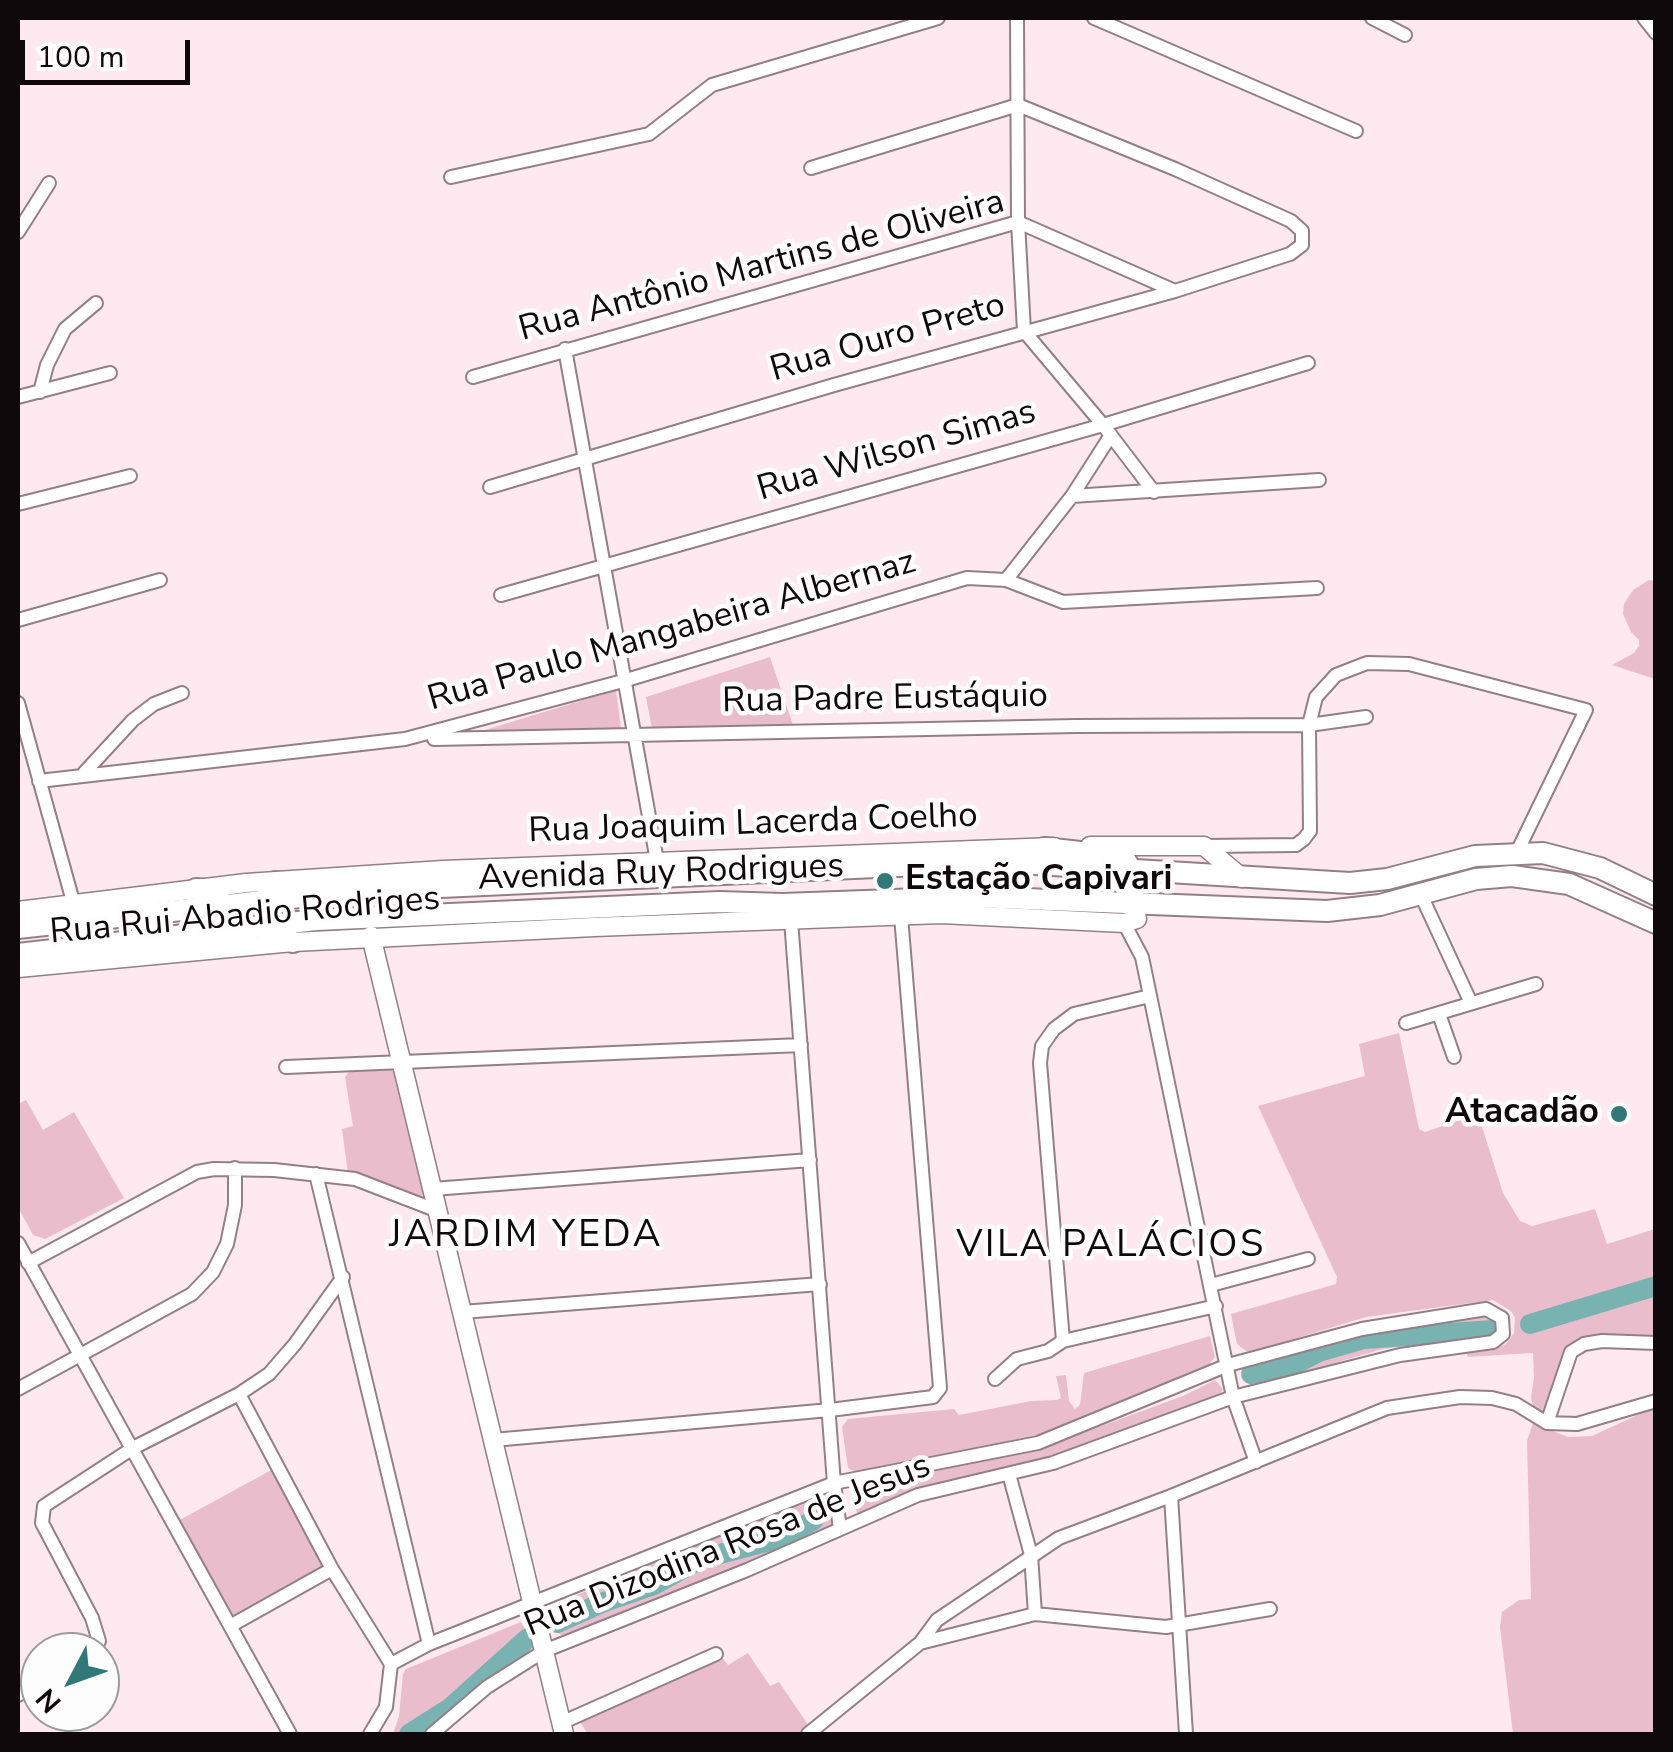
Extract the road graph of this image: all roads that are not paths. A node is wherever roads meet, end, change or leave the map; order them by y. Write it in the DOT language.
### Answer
graph roads {
  1 [pos="938,18"];
  2 [pos="1017,18"];
  3 [pos="1094,18"];
  4 [pos="1375,18"];
  5 [pos="1644,18"];
  6 [pos="1656,33"];
  7 [pos="1405,34"];
  8 [pos="1018,105"];
  9 [pos="1356,131"];
  10 [pos="811,168"];
  11 [pos="452,178"];
  12 [pos="49,184"];
  13 [pos="1018,222"];
  14 [pos="18,232"];
  15 [pos="1174,291"];
  16 [pos="96,303"];
  17 [pos="1024,331"];
  18 [pos="564,349"];
  19 [pos="1308,363"];
  20 [pos="110,374"];
  21 [pos="473,377"];
  22 [pos="40,392"];
  23 [pos="18,398"];
  24 [pos="1107,430"];
  25 [pos="586,457"];
  26 [pos="130,476"];
  27 [pos="1319,480"];
  28 [pos="490,487"];
  29 [pos="1154,492"];
  30 [pos="1072,496"];
  31 [pos="18,504"];
  32 [pos="606,565"];
  33 [pos="160,580"];
  34 [pos="1006,580"];
  35 [pos="1318,588"];
  36 [pos="501,595"];
  37 [pos="18,620"];
  38 [pos="623,681"];
  39 [pos="182,693"];
  40 [pos="18,703"];
  41 [pos="1366,717"];
  42 [pos="1309,725"];
  43 [pos="632,734"];
  44 [pos="405,739"];
  45 [pos="84,774"];
  46 [pos="39,781"];
  47 [pos="1204,846"];
  48 [pos="1044,848"];
  49 [pos="1517,852"];
  50 [pos="656,860"];
  51 [pos="1131,869"];
  52 [pos="1242,878"];
  53 [pos="196,889"];
  54 [pos="270,890"];
  55 [pos="1420,895"];
  56 [pos="1656,895"];
  57 [pos="74,905"];
  58 [pos="222,905"];
  59 [pos="18,910"];
  60 [pos="900,916"];
  61 [pos="1131,916"];
  62 [pos="791,920"];
  63 [pos="1656,923"];
  64 [pos="267,926"];
  65 [pos="18,928"];
  66 [pos="224,930"];
  67 [pos="372,936"];
  68 [pos="293,942"];
  69 [pos="186,950"];
  70 [pos="18,954"];
  71 [pos="18,968"];
  72 [pos="1536,984"];
  73 [pos="1150,996"];
  74 [pos="1471,1003"];
  75 [pos="1439,1014"];
  76 [pos="1406,1023"];
  77 [pos="801,1045"];
  78 [pos="1454,1058"];
  79 [pos="402,1060"];
  80 [pos="286,1067"];
  81 [pos="810,1160"];
  82 [pos="234,1168"];
  83 [pos="316,1174"];
  84 [pos="433,1190"];
  85 [pos="438,1211"];
  86 [pos="18,1243"];
  87 [pos="1308,1259"];
  88 [pos="28,1262"];
  89 [pos="342,1277"];
  90 [pos="820,1284"];
  91 [pos="1211,1285"];
  92 [pos="1216,1306"];
  93 [pos="462,1312"];
  94 [pos="1063,1340"];
  95 [pos="1656,1344"];
  96 [pos="81,1356"];
  97 [pos="1228,1365"];
  98 [pos="995,1379"];
  99 [pos="18,1389"];
  100 [pos="239,1394"];
  101 [pos="1233,1397"];
  102 [pos="1656,1400"];
  103 [pos="830,1410"];
  104 [pos="1547,1423"];
  105 [pos="493,1440"];
  106 [pos="133,1448"];
  107 [pos="1256,1462"];
  108 [pos="1009,1474"];
  109 [pos="834,1484"];
  110 [pos="1171,1496"];
  111 [pos="840,1529"];
  112 [pos="1030,1554"];
  113 [pos="332,1569"];
  114 [pos="533,1605"];
  115 [pos="1270,1609"];
  116 [pos="1036,1614"];
  117 [pos="230,1626"];
  118 [pos="1179,1626"];
  119 [pos="96,1632"];
  120 [pos="429,1644"];
  121 [pos="917,1644"];
  122 [pos="544,1650"];
  123 [pos="716,1654"];
  124 [pos="391,1664"];
  125 [pos="567,1728"];
  126 [pos="290,1734"];
  127 [pos="370,1734"];
  128 [pos="432,1734"];
  129 [pos="808,1734"];
  130 [pos="1186,1734"];
  1 -- 11 [label="street"];
  2 -- 8 [label="street"];
  3 -- 9 [label="street"];
  4 -- 7 [label="street"];
  5 -- 6 [label="street"];
  8 -- 10 [label="street"];
  8 -- 13 [label="street"];
  8 -- 15 [label="street, Rua Ouro Preto"];
  12 -- 14 [label="street"];
  13 -- 15 [label="street, Rua Antônio Martins de Oliveira"];
  13 -- 17 [label="street"];
  13 -- 18 [label="street, Rua Antônio Martins de Oliveira"];
  15 -- 17 [label="street, Rua Ouro Preto"];
  16 -- 22 [label="street"];
  17 -- 24 [label="street"];
  17 -- 25 [label="street, Rua Ouro Preto"];
  18 -- 21 [label="street, Rua Antônio Martins de Oliveira"];
  18 -- 25 [label="street"];
  19 -- 24 [label="street, Rua Wilson Simas"];
  20 -- 22 [label="street"];
  22 -- 23 [label="street"];
  24 -- 29 [label="street"];
  24 -- 30 [label="street"];
  24 -- 32 [label="street, Rua Wilson Simas"];
  25 -- 28 [label="street, Rua Ouro Preto"];
  25 -- 32 [label="street"];
  26 -- 31 [label="street"];
  27 -- 29 [label="street"];
  29 -- 30 [label="street"];
  30 -- 34 [label="street"];
  32 -- 36 [label="street, Rua Wilson Simas"];
  32 -- 38 [label="street"];
  33 -- 37 [label="street"];
  34 -- 35 [label="street, Rua Paulo Mangabeira Albernaz"];
  34 -- 38 [label="street, Rua Paulo Mangabeira Albernaz"];
  38 -- 43 [label="street"];
  38 -- 44 [label="street, Rua Paulo Mangabeira Albernaz"];
  39 -- 45 [label="street"];
  40 -- 46 [label="street"];
  41 -- 42 [label="street, Rua Padre Eustáquio"];
  42 -- 43 [label="street, Rua Padre Eustáquio"];
  42 -- 47 [label="street"];
  42 -- 49 [label="street"];
  43 -- 44 [label="street, Rua Padre Eustáquio"];
  43 -- 50 [label="street"];
  44 -- 45 [label="street, Rua Paulo Mangabeira Albernaz"];
  45 -- 46 [label="street, Rua Paulo Mangabeira Albernaz"];
  46 -- 57 [label="street"];
  47 -- 48 [label="street, Rua Joaquim Lacerda Coelho"];
  47 -- 52 [label="street"];
  48 -- 50 [label="street, Rua Joaquim Lacerda Coelho"];
  48 -- 51 [label="main road"];
  49 -- 52 [label="main road, Avenida Ruy Rodrigues"];
  49 -- 56 [label="main road, Avenida Ruy Rodrigues"];
  50 -- 54 [label="street, Rua Joaquim Lacerda Coelho"];
  51 -- 52 [label="main road, Avenida Ruy Rodrigues"];
  51 -- 54 [label="main road, Avenida Ruy Rodrigues"];
  51 -- 61 [label="main road"];
  53 -- 54 [label="street, Rua Joaquim Lacerda Coelho"];
  53 -- 57 [label="street, Rua Joaquim Lacerda Coelho"];
  53 -- 58 [label="main road"];
  54 -- 58 [label="main road, Avenida Ruy Rodrigues"];
  54 -- 64 [label="main road"];
  55 -- 61 [label="main road, Avenida Ruy Rodrigues"];
  55 -- 63 [label="main road, Avenida Ruy Rodrigues"];
  55 -- 74 [label="street"];
  57 -- 59 [label="street, Rua Joaquim Lacerda Coelho"];
  58 -- 65 [label="main road, Avenida Ruy Rodrigues"];
  58 -- 66 [label="main road"];
  60 -- 61 [label="street, Rua Rui Abadio Rodriges"];
  60 -- 62 [label="street, Rua Rui Abadio Rodriges"];
  60 -- 103 [label="street"];
  61 -- 64 [label="main road, Avenida Ruy Rodrigues"];
  61 -- 73 [label="street"];
  62 -- 67 [label="street, Rua Rui Abadio Rodriges"];
  62 -- 77 [label="street"];
  64 -- 66 [label="main road, Avenida Ruy Rodrigues"];
  64 -- 68 [label="main road"];
  66 -- 69 [label="main road"];
  66 -- 70 [label="main road, Avenida Ruy Rodrigues"];
  67 -- 68 [label="street, Rua Rui Abadio Rodriges"];
  67 -- 79 [label="street"];
  68 -- 69 [label="street, Rua Rui Abadio Rodriges"];
  69 -- 71 [label="street, Rua Rui Abadio Rodriges"];
  72 -- 74 [label="street"];
  73 -- 91 [label="street"];
  73 -- 94 [label="street"];
  74 -- 75 [label="street"];
  75 -- 76 [label="street"];
  75 -- 78 [label="street"];
  77 -- 79 [label="street"];
  77 -- 81 [label="street"];
  79 -- 80 [label="street"];
  79 -- 84 [label="street"];
  81 -- 84 [label="street"];
  81 -- 90 [label="street"];
  82 -- 83 [label="street"];
  82 -- 88 [label="street"];
  82 -- 96 [label="street"];
  83 -- 85 [label="street"];
  83 -- 89 [label="street"];
  84 -- 85 [label="street"];
  85 -- 93 [label="street"];
  86 -- 88 [label="street"];
  87 -- 91 [label="street"];
  88 -- 96 [label="street"];
  89 -- 100 [label="street"];
  89 -- 120 [label="street"];
  90 -- 93 [label="street"];
  90 -- 103 [label="street"];
  91 -- 92 [label="street"];
  92 -- 94 [label="street"];
  92 -- 97 [label="street"];
  93 -- 105 [label="street"];
  94 -- 98 [label="street"];
  95 -- 104 [label="street"];
  96 -- 99 [label="street"];
  96 -- 106 [label="street"];
  97 -- 101 [label="street"];
  97 -- 101 [label="street, Rua Dizodina Rosa de Jesus"];
  97 -- 109 [label="street"];
  100 -- 106 [label="street"];
  100 -- 113 [label="street"];
  101 -- 107 [label="street"];
  101 -- 108 [label="street, Rua Dizodina Rosa de Jesus"];
  102 -- 104 [label="street"];
  103 -- 105 [label="street"];
  103 -- 109 [label="street"];
  104 -- 107 [label="street"];
  105 -- 114 [label="street"];
  106 -- 117 [label="street"];
  106 -- 119 [label="street"];
  107 -- 110 [label="street"];
  108 -- 111 [label="street, Rua Dizodina Rosa de Jesus"];
  108 -- 112 [label="street"];
  109 -- 111 [label="street"];
  109 -- 114 [label="street"];
  110 -- 112 [label="street"];
  110 -- 118 [label="street"];
  111 -- 122 [label="street, Rua Dizodina Rosa de Jesus"];
  112 -- 116 [label="street"];
  112 -- 121 [label="street"];
  113 -- 117 [label="street"];
  113 -- 124 [label="street"];
  114 -- 120 [label="street"];
  114 -- 122 [label="street"];
  115 -- 118 [label="street"];
  116 -- 118 [label="street"];
  116 -- 121 [label="street"];
  117 -- 126 [label="street"];
  118 -- 130 [label="street"];
  120 -- 124 [label="street"];
  121 -- 129 [label="street"];
  122 -- 125 [label="street"];
  122 -- 128 [label="street, Rua Dizodina Rosa de Jesus"];
  123 -- 125 [label="street"];
  124 -- 127 [label="street"];
}
